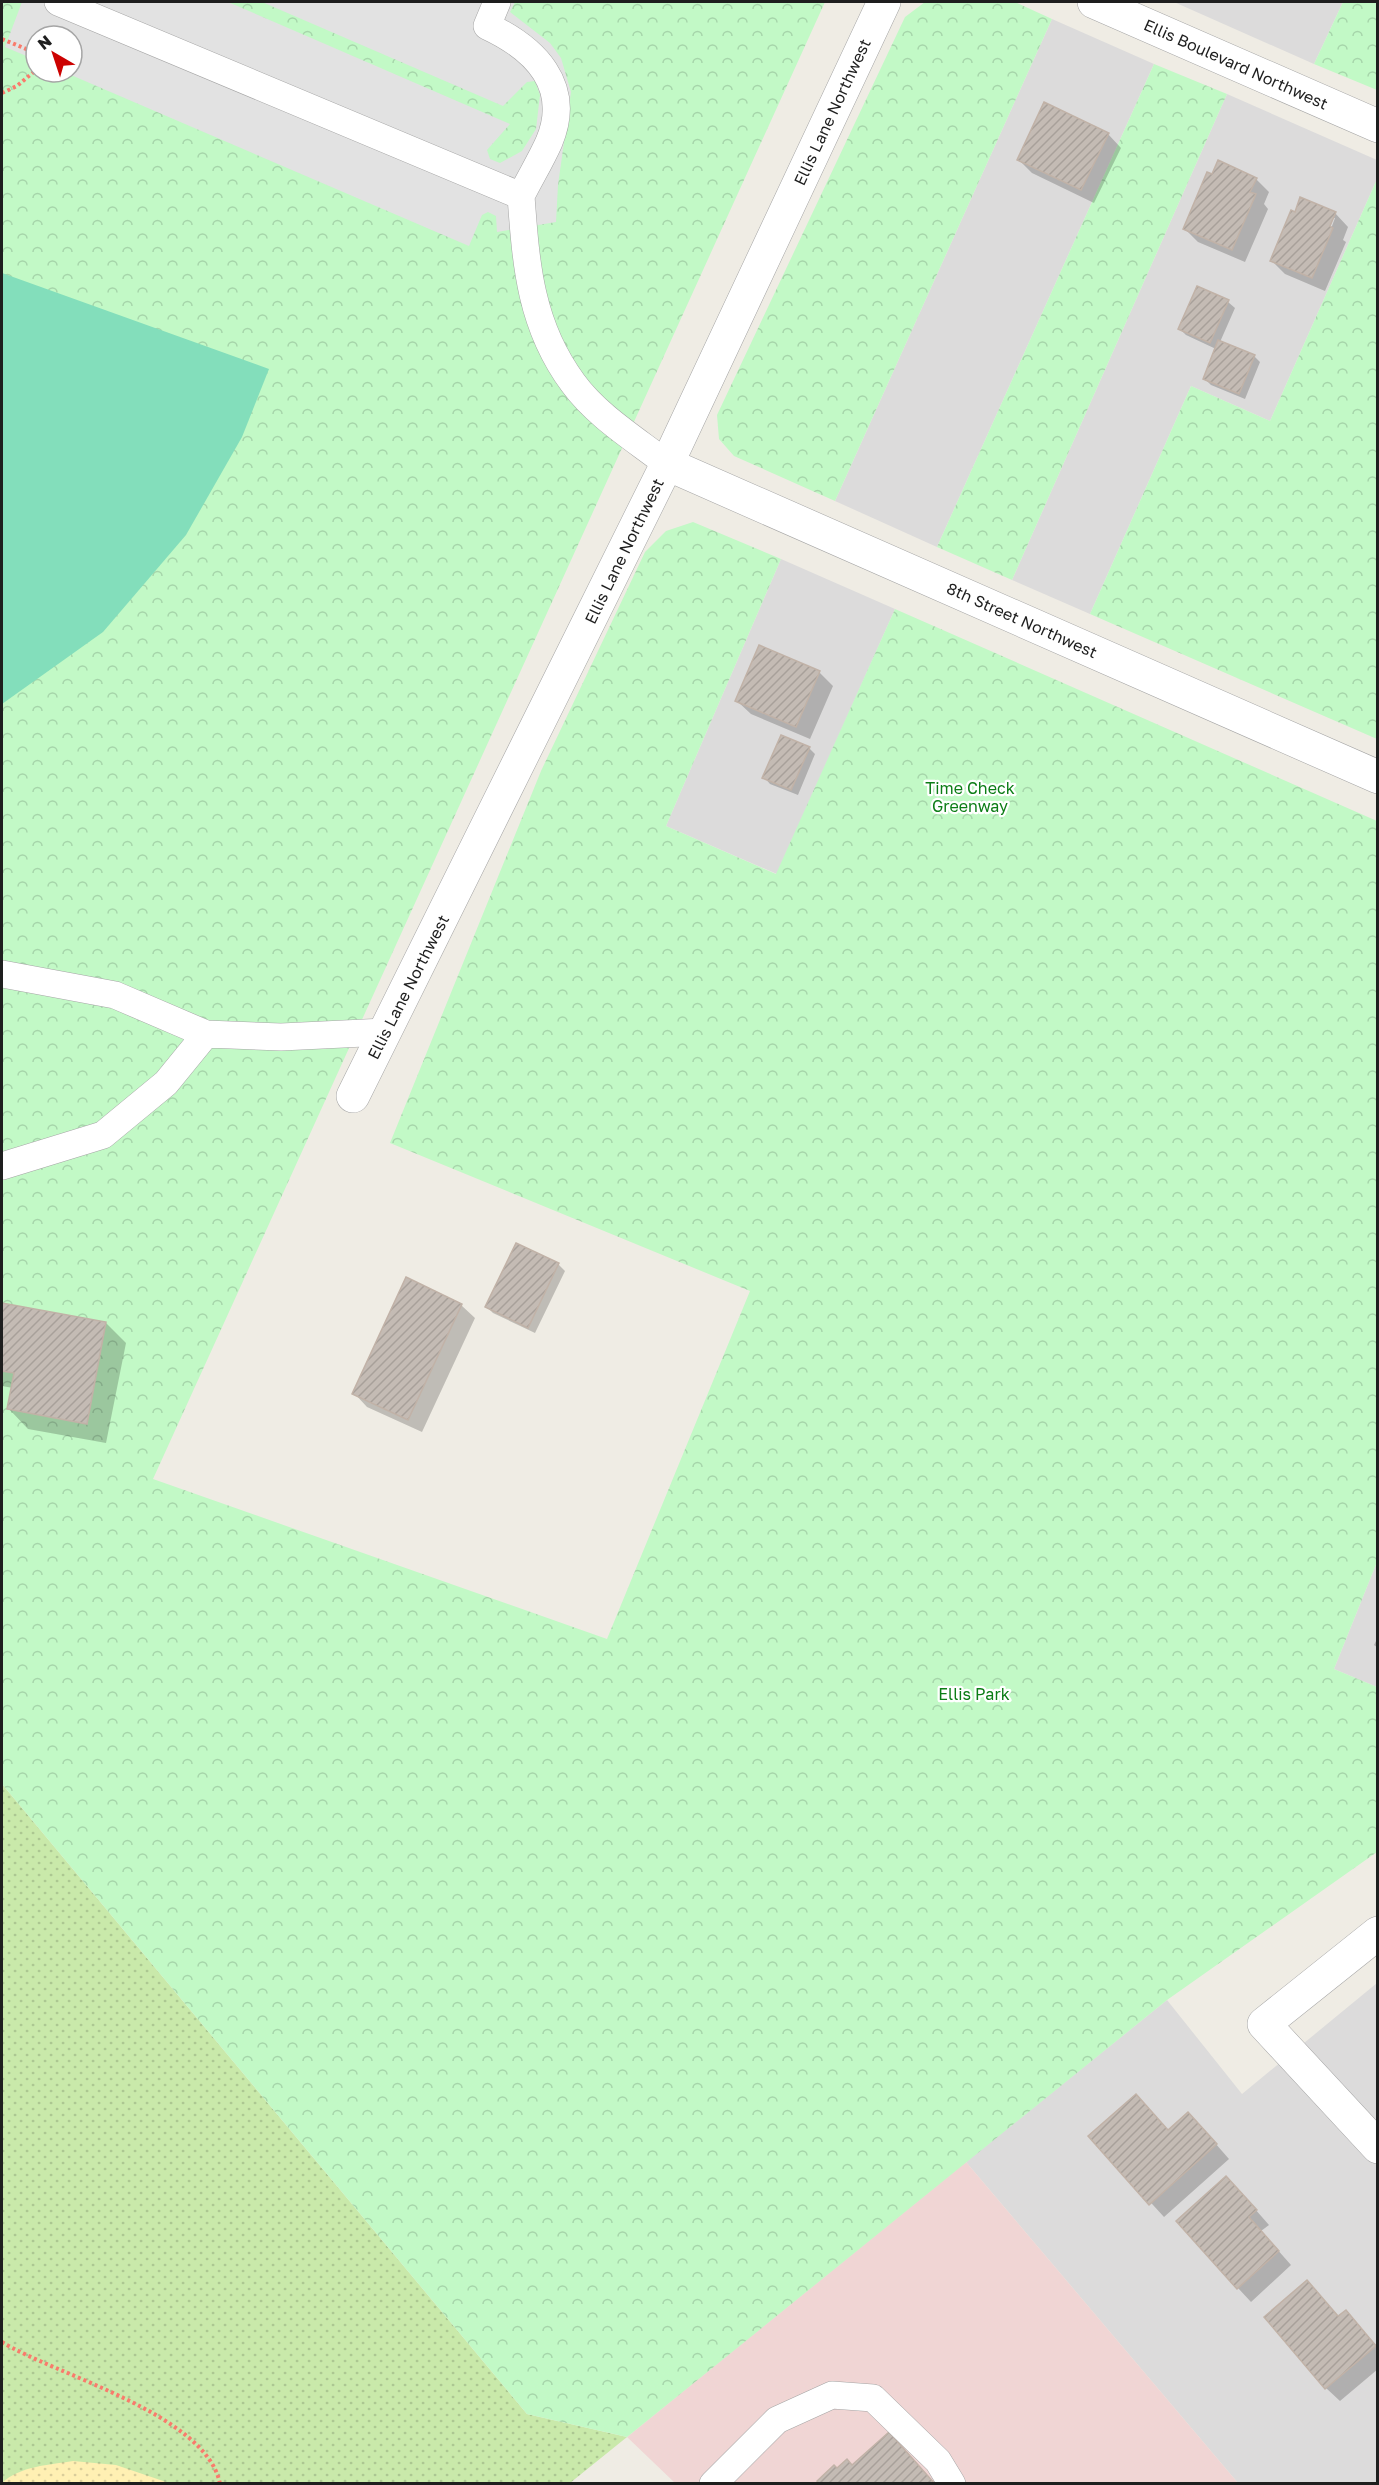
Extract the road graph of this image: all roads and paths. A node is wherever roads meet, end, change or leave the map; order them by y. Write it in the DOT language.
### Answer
graph roads {
  1 [pos="58,2"];
  2 [pos="497,2"];
  3 [pos="884,2"];
  4 [pos="1094,2"];
  5 [pos="2,39"];
  6 [pos="24,48"];
  7 [pos="24,80"];
  8 [pos="2,93"];
  9 [pos="1377,126"];
  10 [pos="521,196"];
  11 [pos="666,464"];
  12 [pos="1377,777"];
  13 [pos="2,974"];
  14 [pos="386,1032"];
  15 [pos="206,1034"];
  16 [pos="353,1096"];
  17 [pos="2,1166"];
  18 [pos="1377,1933"];
  19 [pos="1377,2147"];
  20 [pos="2,2342"];
  21 [pos="220,2484"];
  22 [pos="712,2484"];
  23 [pos="952,2484"];
  1 -- 10 [label="lane"];
  2 -- 10 [label="lane"];
  3 -- 11 [label="street, Ellis Lane Northwest"];
  4 -- 9 [label="street, Ellis Boulevard Northwest"];
  5 -- 6 [label="path"];
  7 -- 8 [label="path"];
  10 -- 11 [label="lane"];
  11 -- 12 [label="street, 8th Street Northwest"];
  11 -- 14 [label="street, Ellis Lane Northwest"];
  13 -- 15 [label="lane"];
  14 -- 15 [label="lane"];
  14 -- 16 [label="street, Ellis Lane Northwest"];
  15 -- 17 [label="lane"];
  18 -- 19 [label="street"];
  20 -- 21 [label="path"];
  22 -- 23 [label="lane"];
}
